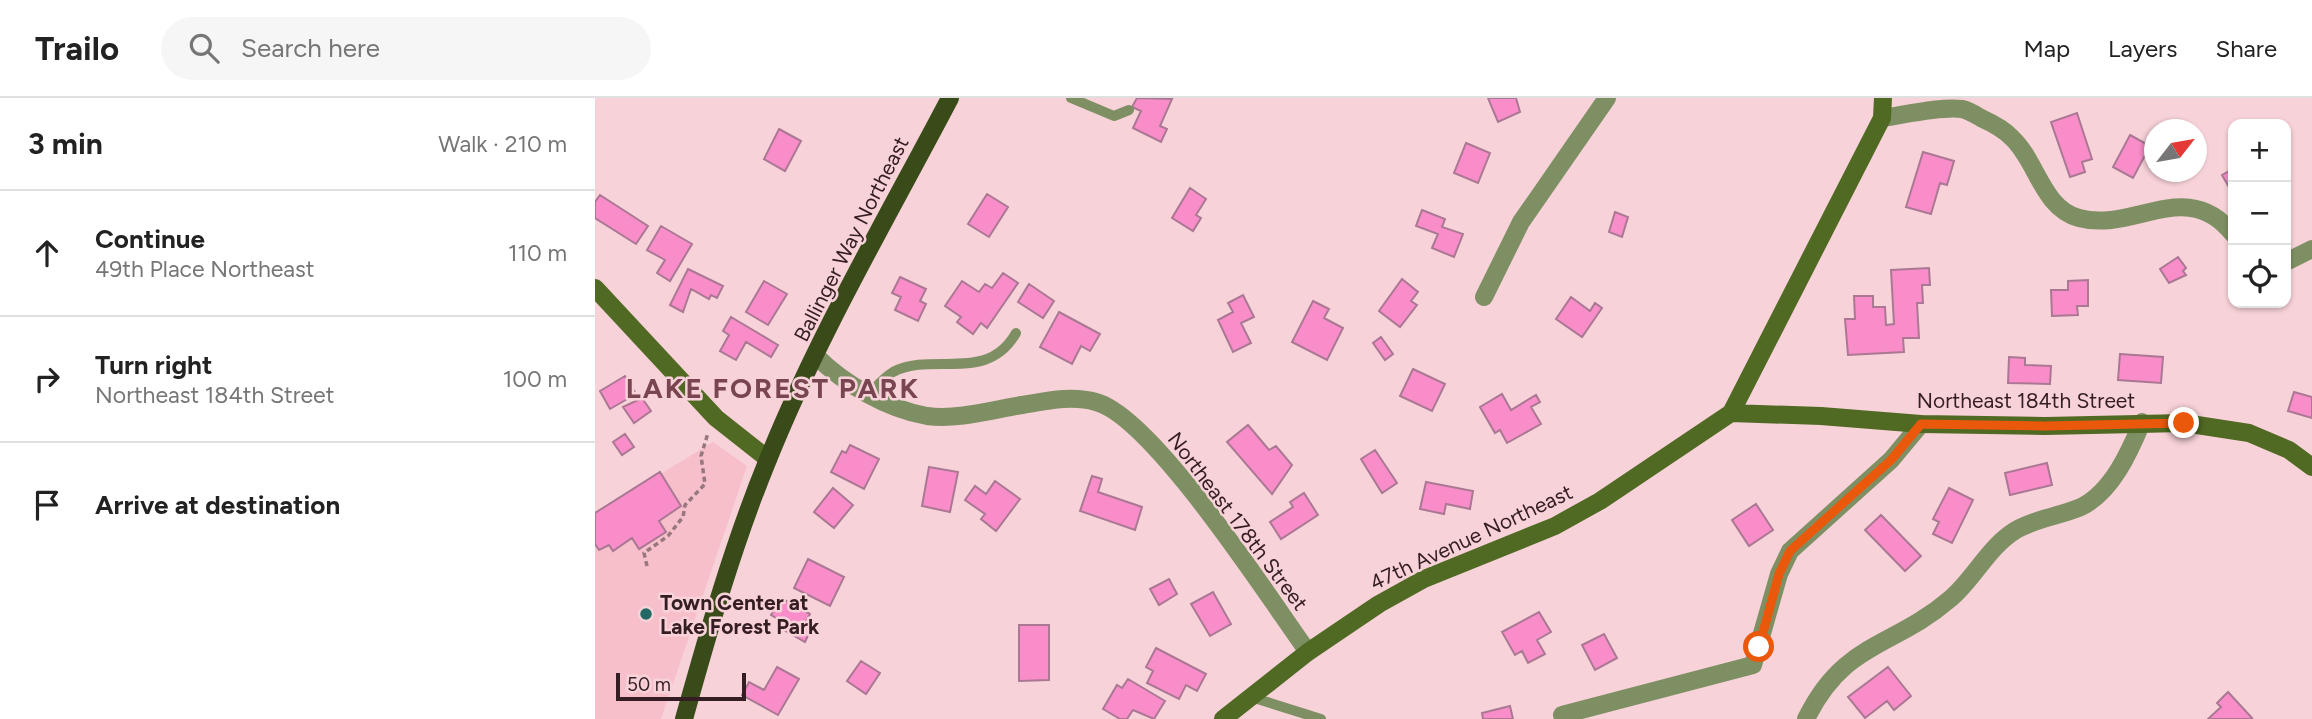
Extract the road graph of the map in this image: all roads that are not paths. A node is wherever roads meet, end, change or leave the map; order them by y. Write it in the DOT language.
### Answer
graph roads {
  1 [pos="950,98"];
  2 [pos="1071,98"];
  3 [pos="1607,98"];
  4 [pos="1882,98"];
  5 [pos="1129,110"];
  6 [pos="1882,118"];
  7 [pos="2228,227"];
  8 [pos="2312,249"];
  9 [pos="2291,260"];
  10 [pos="595,288"];
  11 [pos="1484,298"];
  12 [pos="1016,333"];
  13 [pos="816,356"];
  14 [pos="869,394"];
  15 [pos="1731,414"];
  16 [pos="2142,422"];
  17 [pos="1921,424"];
  18 [pos="768,459"];
  19 [pos="2312,467"];
  20 [pos="1308,652"];
  21 [pos="1251,697"];
  22 [pos="1562,715"];
  23 [pos="684,719"];
  24 [pos="1223,719"];
  25 [pos="1321,719"];
  26 [pos="1807,719"];
  1 -- 13 [label="main road, Ballinger Way Northeast"];
  2 -- 5 [label="lane"];
  3 -- 11 [label="street"];
  4 -- 6 [label="street, 47th Avenue Northeast"];
  6 -- 7 [label="street"];
  6 -- 15 [label="street, 47th Avenue Northeast"];
  8 -- 9 [label="street"];
  10 -- 18 [label="street"];
  12 -- 14 [label="lane"];
  13 -- 14 [label="street, Northeast 178th Street"];
  13 -- 18 [label="main road, Ballinger Way Northeast"];
  14 -- 20 [label="street, Northeast 178th Street"];
  15 -- 17 [label="street, Northeast 184th Street"];
  15 -- 20 [label="street, 47th Avenue Northeast"];
  16 -- 17 [label="street, Northeast 184th Street"];
  16 -- 19 [label="street, Northeast 184th Street"];
  16 -- 26 [label="street"];
  17 -- 22 [label="street"];
  18 -- 23 [label="main road, Ballinger Way Northeast"];
  20 -- 21 [label="street, 47th Avenue Northeast"];
  21 -- 24 [label="street, 47th Avenue Northeast"];
  21 -- 25 [label="lane"];
}
